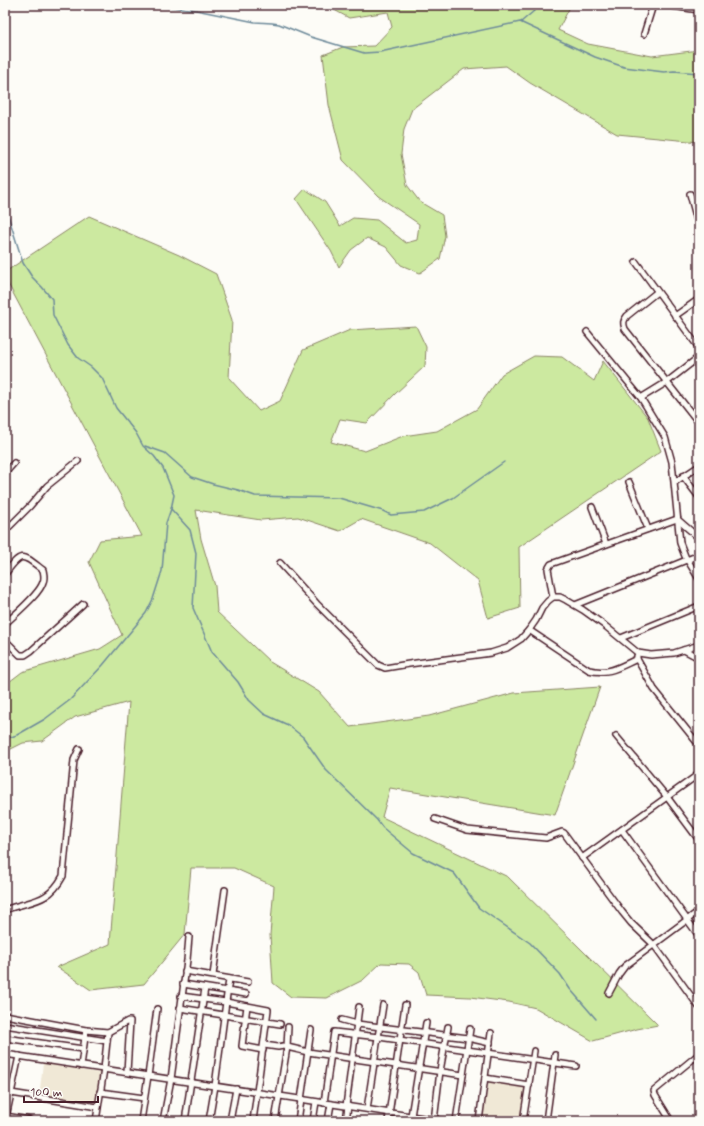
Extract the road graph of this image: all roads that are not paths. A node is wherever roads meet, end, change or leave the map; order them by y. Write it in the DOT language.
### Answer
graph roads {
  1 [pos="653,5"];
  2 [pos="665,5"];
  3 [pos="699,10"];
  4 [pos="644,34"];
  5 [pos="690,194"];
  6 [pos="699,228"];
  7 [pos="636,262"];
  8 [pos="658,292"];
  9 [pos="699,298"];
  10 [pos="676,316"];
  11 [pos="587,332"];
  12 [pos="699,348"];
  13 [pos="699,358"];
  14 [pos="667,382"];
  15 [pos="641,398"];
  16 [pos="699,423"];
  17 [pos="78,461"];
  18 [pos="14,463"];
  19 [pos="699,466"];
  20 [pos="5,473"];
  21 [pos="684,476"];
  22 [pos="629,482"];
  23 [pos="675,482"];
  24 [pos="699,497"];
  25 [pos="592,507"];
  26 [pos="677,519"];
  27 [pos="648,529"];
  28 [pos="5,531"];
  29 [pos="699,538"];
  30 [pos="606,544"];
  31 [pos="699,555"];
  32 [pos="688,561"];
  33 [pos="280,563"];
  34 [pos="5,574"];
  35 [pos="699,579"];
  36 [pos="554,597"];
  37 [pos="83,604"];
  38 [pos="575,605"];
  39 [pos="699,606"];
  40 [pos="5,624"];
  41 [pos="529,630"];
  42 [pos="621,638"];
  43 [pos="5,640"];
  44 [pos="699,645"];
  45 [pos="684,650"];
  46 [pos="638,652"];
  47 [pos="699,658"];
  48 [pos="637,659"];
  49 [pos="616,736"];
  50 [pos="699,745"];
  51 [pos="79,749"];
  52 [pos="699,774"];
  53 [pos="667,797"];
  54 [pos="435,819"];
  55 [pos="622,830"];
  56 [pos="699,839"];
  57 [pos="582,858"];
  58 [pos="225,890"];
  59 [pos="5,910"];
  60 [pos="699,911"];
  61 [pos="687,921"];
  62 [pos="189,936"];
  63 [pos="699,936"];
  64 [pos="654,945"];
  65 [pos="185,971"];
  66 [pos="213,975"];
  67 [pos="229,979"];
  68 [pos="248,982"];
  69 [pos="183,984"];
  70 [pos="205,988"];
  71 [pos="227,991"];
  72 [pos="609,993"];
  73 [pos="246,994"];
  74 [pos="181,996"];
  75 [pos="204,1000"];
  76 [pos="226,1002"];
  77 [pos="405,1004"];
  78 [pos="383,1005"];
  79 [pos="247,1006"];
  80 [pos="360,1007"];
  81 [pos="699,1007"];
  82 [pos="180,1008"];
  83 [pos="156,1009"];
  84 [pos="202,1011"];
  85 [pos="5,1015"];
  86 [pos="224,1015"];
  87 [pos="246,1018"];
  88 [pos="342,1020"];
  89 [pos="267,1021"];
  90 [pos="426,1023"];
  91 [pos="280,1024"];
  92 [pos="357,1024"];
  93 [pos="5,1025"];
  94 [pos="380,1026"];
  95 [pos="288,1027"];
  96 [pos="448,1027"];
  97 [pos="470,1028"];
  98 [pos="402,1029"];
  99 [pos="86,1030"];
  100 [pos="311,1030"];
  101 [pos="108,1032"];
  102 [pos="425,1032"];
  103 [pos="491,1033"];
  104 [pos="355,1035"];
  105 [pos="447,1035"];
  106 [pos="379,1037"];
  107 [pos="5,1038"];
  108 [pos="85,1038"];
  109 [pos="468,1038"];
  110 [pos="107,1041"];
  111 [pos="401,1041"];
  112 [pos="490,1043"];
  113 [pos="424,1044"];
  114 [pos="263,1047"];
  115 [pos="287,1047"];
  116 [pos="444,1047"];
  117 [pos="83,1049"];
  118 [pos="466,1051"];
  119 [pos="534,1051"];
  120 [pos="308,1052"];
  121 [pos="5,1054"];
  122 [pos="488,1054"];
  123 [pos="699,1054"];
  124 [pos="330,1055"];
  125 [pos="555,1055"];
  126 [pos="19,1056"];
  127 [pos="352,1059"];
  128 [pos="532,1060"];
  129 [pos="375,1061"];
  130 [pos="554,1063"];
  131 [pos="397,1064"];
  132 [pos="81,1066"];
  133 [pos="576,1066"];
  134 [pos="419,1068"];
  135 [pos="104,1069"];
  136 [pos="440,1071"];
  137 [pos="127,1072"];
  138 [pos="463,1075"];
  139 [pos="148,1076"];
  140 [pos="485,1078"];
  141 [pos="171,1079"];
  142 [pos="191,1082"];
  143 [pos="215,1086"];
  144 [pos="529,1086"];
  145 [pos="236,1089"];
  146 [pos="100,1092"];
  147 [pos="258,1092"];
  148 [pos="11,1093"];
  149 [pos="280,1096"];
  150 [pos="144,1098"];
  151 [pos="302,1099"];
  152 [pos="316,1102"];
  153 [pos="324,1103"];
  154 [pos="330,1104"];
  155 [pos="347,1106"];
  156 [pos="98,1107"];
  157 [pos="367,1109"];
  158 [pos="390,1113"];
  159 [pos="6,1117"];
  160 [pos="412,1118"];
  161 [pos="699,1119"];
  162 [pos="434,1120"];
  163 [pos="29,1121"];
  164 [pos="96,1121"];
  165 [pos="140,1121"];
  166 [pos="163,1121"];
  167 [pos="185,1121"];
  168 [pos="209,1121"];
  169 [pos="230,1121"];
  170 [pos="253,1121"];
  171 [pos="275,1121"];
  172 [pos="298,1121"];
  173 [pos="313,1121"];
  174 [pos="328,1121"];
  175 [pos="346,1121"];
  176 [pos="388,1121"];
  177 [pos="443,1121"];
  178 [pos="456,1121"];
  179 [pos="479,1121"];
  180 [pos="523,1121"];
  181 [pos="546,1121"];
  182 [pos="671,1121"];
  183 [pos="694,1121"];
  1 -- 4 [label="street"];
  2 -- 3 [label="street"];
  5 -- 6 [label="street"];
  7 -- 8 [label="street"];
  8 -- 10 [label="street"];
  8 -- 14 [label="street"];
  9 -- 10 [label="street"];
  10 -- 12 [label="street"];
  11 -- 15 [label="street"];
  13 -- 14 [label="street"];
  14 -- 15 [label="street"];
  14 -- 16 [label="street"];
  15 -- 23 [label="street"];
  17 -- 28 [label="street"];
  18 -- 20 [label="street"];
  19 -- 21 [label="street"];
  21 -- 23 [label="street"];
  21 -- 24 [label="street"];
  22 -- 27 [label="street"];
  23 -- 26 [label="street"];
  25 -- 30 [label="street"];
  26 -- 27 [label="street"];
  26 -- 29 [label="street"];
  26 -- 32 [label="street"];
  27 -- 30 [label="street"];
  30 -- 36 [label="street"];
  31 -- 32 [label="street"];
  32 -- 35 [label="street"];
  32 -- 38 [label="street"];
  33 -- 41 [label="street"];
  34 -- 40 [label="street"];
  36 -- 38 [label="street"];
  36 -- 41 [label="street"];
  37 -- 43 [label="street"];
  38 -- 42 [label="street"];
  39 -- 42 [label="street"];
  41 -- 48 [label="street"];
  42 -- 46 [label="street"];
  44 -- 45 [label="street"];
  45 -- 46 [label="street"];
  45 -- 47 [label="street"];
  46 -- 48 [label="street"];
  48 -- 50 [label="street"];
  49 -- 53 [label="street"];
  51 -- 59 [label="street"];
  52 -- 53 [label="street"];
  53 -- 55 [label="street"];
  53 -- 56 [label="street"];
  54 -- 57 [label="street"];
  55 -- 57 [label="street"];
  55 -- 61 [label="street"];
  57 -- 64 [label="street"];
  58 -- 66 [label="street"];
  60 -- 61 [label="street"];
  61 -- 63 [label="street"];
  61 -- 64 [label="street"];
  62 -- 65 [label="street"];
  64 -- 72 [label="street"];
  64 -- 81 [label="street"];
  65 -- 66 [label="street"];
  65 -- 69 [label="street"];
  66 -- 67 [label="street"];
  67 -- 68 [label="street"];
  67 -- 71 [label="street"];
  69 -- 70 [label="street"];
  69 -- 74 [label="street"];
  70 -- 71 [label="street"];
  70 -- 75 [label="street"];
  71 -- 73 [label="street"];
  71 -- 76 [label="street"];
  74 -- 75 [label="street"];
  74 -- 82 [label="street"];
  75 -- 76 [label="street"];
  75 -- 84 [label="street"];
  76 -- 79 [label="street"];
  76 -- 86 [label="street"];
  77 -- 98 [label="street"];
  78 -- 94 [label="street"];
  79 -- 87 [label="street"];
  79 -- 89 [label="street"];
  80 -- 92 [label="street"];
  82 -- 84 [label="street"];
  82 -- 141 [label="street"];
  83 -- 139 [label="street"];
  84 -- 86 [label="street"];
  84 -- 142 [label="street"];
  85 -- 99 [label="street"];
  86 -- 87 [label="street"];
  86 -- 143 [label="street"];
  87 -- 89 [label="street"];
  87 -- 114 [label="street"];
  88 -- 92 [label="street"];
  89 -- 91 [label="street"];
  89 -- 114 [label="street"];
  90 -- 102 [label="street"];
  92 -- 94 [label="street"];
  92 -- 104 [label="street"];
  93 -- 108 [label="street"];
  94 -- 98 [label="street"];
  94 -- 106 [label="street"];
  95 -- 115 [label="street"];
  96 -- 105 [label="street"];
  97 -- 109 [label="street"];
  98 -- 102 [label="street"];
  98 -- 111 [label="street"];
  99 -- 101 [label="street"];
  99 -- 108 [label="street"];
  100 -- 120 [label="street"];
  101 -- 110 [label="street"];
  101 -- 137 [label="street"];
  102 -- 105 [label="street"];
  102 -- 113 [label="street"];
  103 -- 112 [label="street"];
  104 -- 106 [label="street"];
  104 -- 124 [label="street"];
  104 -- 127 [label="street"];
  105 -- 109 [label="street"];
  105 -- 116 [label="street"];
  106 -- 111 [label="street"];
  106 -- 129 [label="street"];
  107 -- 117 [label="street"];
  108 -- 110 [label="street"];
  108 -- 117 [label="street"];
  109 -- 112 [label="street"];
  109 -- 118 [label="street"];
  110 -- 135 [label="street"];
  111 -- 113 [label="street"];
  111 -- 131 [label="street"];
  112 -- 122 [label="street"];
  113 -- 116 [label="street"];
  113 -- 134 [label="street"];
  114 -- 115 [label="street"];
  114 -- 147 [label="street"];
  115 -- 120 [label="street"];
  115 -- 149 [label="street"];
  116 -- 118 [label="street"];
  116 -- 136 [label="street"];
  117 -- 132 [label="street"];
  118 -- 122 [label="street"];
  118 -- 138 [label="street"];
  119 -- 128 [label="street"];
  120 -- 124 [label="street"];
  120 -- 151 [label="street"];
  121 -- 126 [label="street"];
  122 -- 128 [label="street"];
  122 -- 140 [label="street"];
  123 -- 182 [label="street"];
  124 -- 127 [label="street"];
  124 -- 153 [label="street"];
  125 -- 130 [label="street"];
  126 -- 132 [label="street"];
  126 -- 148 [label="street"];
  127 -- 129 [label="street"];
  127 -- 155 [label="street"];
  128 -- 130 [label="street"];
  128 -- 144 [label="street"];
  129 -- 131 [label="street"];
  129 -- 157 [label="street"];
  130 -- 133 [label="street"];
  130 -- 181 [label="street"];
  131 -- 134 [label="street"];
  131 -- 158 [label="street"];
  132 -- 135 [label="street"];
  134 -- 136 [label="street"];
  134 -- 160 [label="street"];
  135 -- 137 [label="street"];
  135 -- 146 [label="street"];
  136 -- 138 [label="street"];
  136 -- 162 [label="street"];
  137 -- 139 [label="street"];
  138 -- 178 [label="street"];
  139 -- 141 [label="street"];
  139 -- 150 [label="street"];
  140 -- 144 [label="street"];
  140 -- 179 [label="street"];
  141 -- 142 [label="street"];
  141 -- 166 [label="street"];
  142 -- 143 [label="street"];
  142 -- 167 [label="street"];
  143 -- 145 [label="street"];
  143 -- 168 [label="street"];
  144 -- 180 [label="street"];
  145 -- 147 [label="street"];
  145 -- 169 [label="street"];
  146 -- 150 [label="street"];
  146 -- 156 [label="street"];
  147 -- 149 [label="street"];
  147 -- 170 [label="street"];
  148 -- 156 [label="street"];
  148 -- 159 [label="street"];
  149 -- 151 [label="street"];
  149 -- 171 [label="street"];
  150 -- 165 [label="street"];
  151 -- 152 [label="street"];
  151 -- 172 [label="street"];
  152 -- 153 [label="street"];
  152 -- 173 [label="street"];
  153 -- 154 [label="street"];
  154 -- 155 [label="street"];
  154 -- 174 [label="street"];
  155 -- 157 [label="street"];
  155 -- 175 [label="street"];
  156 -- 164 [label="street"];
  157 -- 158 [label="street"];
  158 -- 160 [label="street"];
  158 -- 176 [label="street"];
  159 -- 163 [label="main road"];
  160 -- 162 [label="street"];
  161 -- 183 [label="street"];
  162 -- 177 [label="street"];
}
